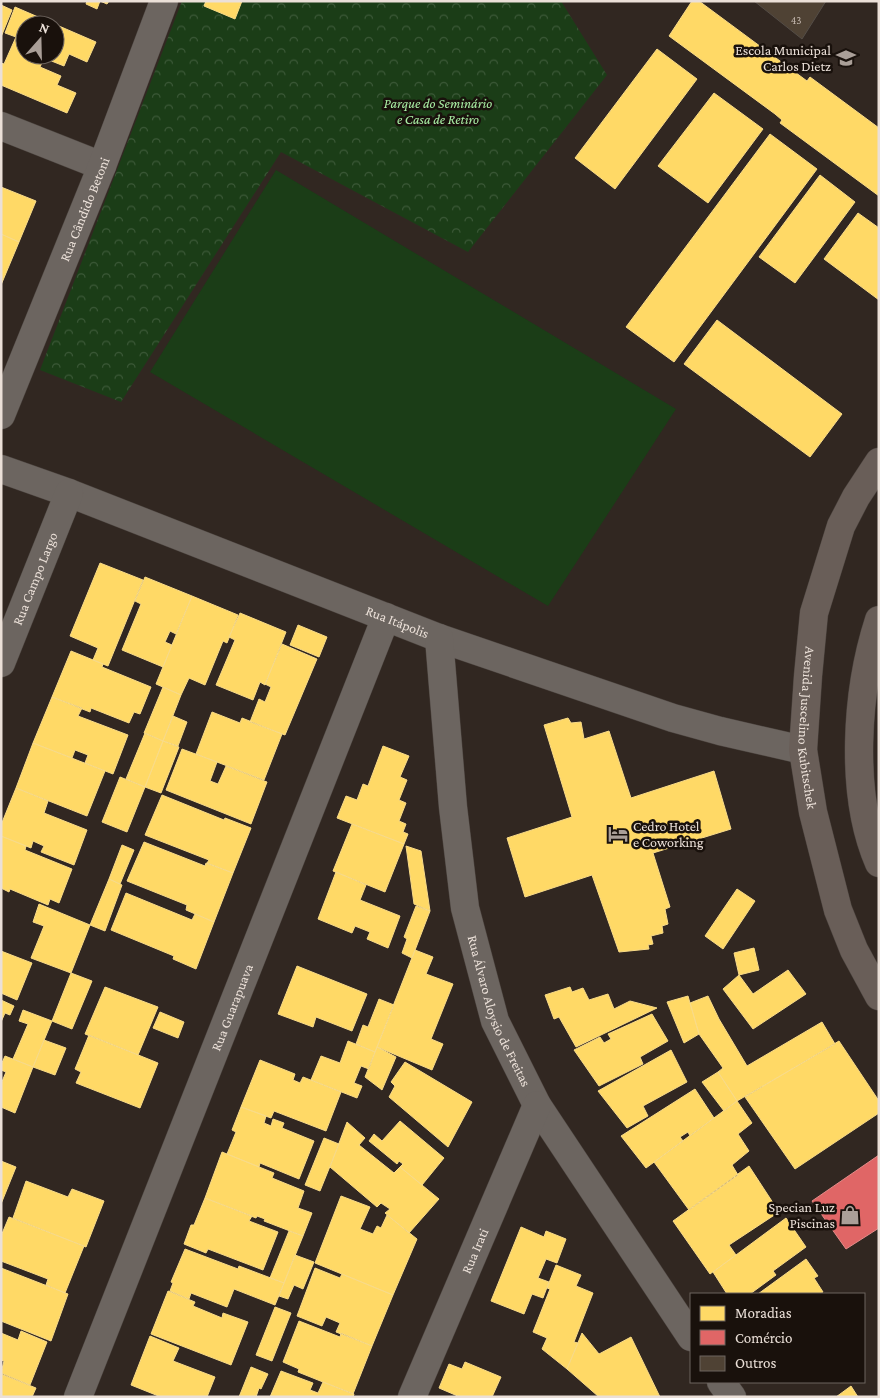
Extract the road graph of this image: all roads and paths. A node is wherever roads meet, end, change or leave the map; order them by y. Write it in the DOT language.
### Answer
graph roads {
  1 [pos="164,1"];
  2 [pos="1,126"];
  3 [pos="102,166"];
  4 [pos="1,415"];
  5 [pos="879,462"];
  6 [pos="1,469"];
  7 [pos="69,493"];
  8 [pos="386,617"];
  9 [pos="879,620"];
  10 [pos="439,638"];
  11 [pos="1,663"];
  12 [pos="803,750"];
  13 [pos="879,863"];
  14 [pos="879,996"];
  15 [pos="537,1105"];
  16 [pos="690,1335"];
  17 [pos="716,1383"];
  18 [pos="722,1383"];
  19 [pos="78,1397"];
  20 [pos="412,1397"];
  21 [pos="710,1397"];
  22 [pos="732,1397"];
  1 -- 3 [label="street, Rua Cândido Betoni"];
  2 -- 3 [label="street"];
  3 -- 4 [label="street, Rua Cândido Betoni"];
  5 -- 12 [label="main road, Avenida Juscelino Kubitschek"];
  6 -- 7 [label="street, Rua Itápolis"];
  7 -- 8 [label="street, Rua Itápolis"];
  7 -- 11 [label="street, Rua Campo Largo"];
  8 -- 10 [label="street, Rua Itápolis"];
  8 -- 19 [label="street, Rua Guarapuava"];
  9 -- 13 [label="main road"];
  10 -- 12 [label="street, Rua Itápolis"];
  10 -- 15 [label="street, Rua Álvaro Aloysio de Freitas"];
  12 -- 14 [label="main road, Avenida Juscelino Kubitschek"];
  15 -- 16 [label="street, Rua Álvaro Aloysio de Freitas"];
  15 -- 20 [label="street, Rua Irati"];
  17 -- 21 [label="street"];
  18 -- 22 [label="street"];
}
